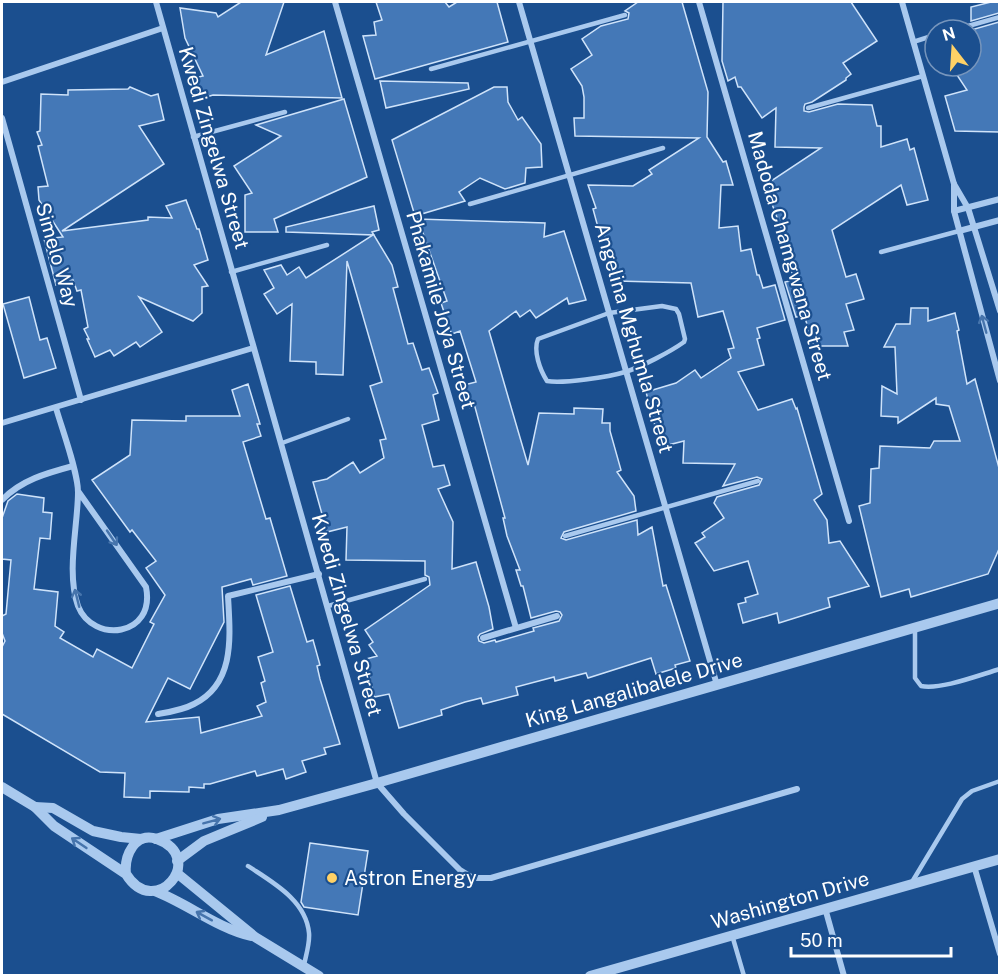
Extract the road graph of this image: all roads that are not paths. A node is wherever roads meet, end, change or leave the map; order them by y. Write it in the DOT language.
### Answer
graph roads {
  1 [pos="156,2"];
  2 [pos="335,2"];
  3 [pos="519,2"];
  4 [pos="699,2"];
  5 [pos="902,2"];
  6 [pos="625,15"];
  7 [pos="999,17"];
  8 [pos="983,22"];
  9 [pos="163,28"];
  10 [pos="923,39"];
  11 [pos="531,42"];
  12 [pos="913,42"];
  13 [pos="431,69"];
  14 [pos="923,76"];
  15 [pos="924,78"];
  16 [pos="2,82"];
  17 [pos="808,108"];
  18 [pos="285,112"];
  19 [pos="2,118"];
  20 [pos="194,137"];
  21 [pos="663,148"];
  22 [pos="570,175"];
  23 [pos="954,184"];
  24 [pos="999,199"];
  25 [pos="470,204"];
  26 [pos="968,208"];
  27 [pos="954,211"];
  28 [pos="999,220"];
  29 [pos="975,227"];
  30 [pos="959,231"];
  31 [pos="327,245"];
  32 [pos="881,252"];
  33 [pos="231,272"];
  34 [pos="999,310"];
  35 [pos="609,313"];
  36 [pos="253,348"];
  37 [pos="626,372"];
  38 [pos="999,381"];
  39 [pos="81,400"];
  40 [pos="56,408"];
  41 [pos="348,419"];
  42 [pos="2,423"];
  43 [pos="282,443"];
  44 [pos="73,466"];
  45 [pos="758,481"];
  46 [pos="78,490"];
  47 [pos="2,500"];
  48 [pos="666,508"];
  49 [pos="849,521"];
  50 [pos="565,536"];
  51 [pos="319,574"];
  52 [pos="425,579"];
  53 [pos="999,603"];
  54 [pos="328,606"];
  55 [pos="557,616"];
  56 [pos="516,628"];
  57 [pos="915,628"];
  58 [pos="483,638"];
  59 [pos="999,669"];
  60 [pos="717,685"];
  61 [pos="158,714"];
  62 [pos="999,781"];
  63 [pos="377,783"];
  64 [pos="2,787"];
  65 [pos="797,789"];
  66 [pos="35,807"];
  67 [pos="279,810"];
  68 [pos="141,839"];
  69 [pos="156,839"];
  70 [pos="999,859"];
  71 [pos="177,861"];
  72 [pos="248,866"];
  73 [pos="974,866"];
  74 [pos="126,874"];
  75 [pos="178,874"];
  76 [pos="911,884"];
  77 [pos="155,891"];
  78 [pos="825,908"];
  79 [pos="732,935"];
  80 [pos="255,937"];
  81 [pos="999,954"];
  82 [pos="304,966"];
  83 [pos="319,975"];
  84 [pos="590,975"];
  85 [pos="744,975"];
  86 [pos="844,975"];
  1 -- 9 [label="street, Kwedi Zingelwa Street"];
  2 -- 56 [label="street, Phakamile Joya Street"];
  3 -- 11 [label="street, Angelina Mghumla Street"];
  4 -- 49 [label="street, Madoda Chamgwana Street"];
  5 -- 12 [label="street"];
  6 -- 11 [label="lane"];
  7 -- 8 [label="lane"];
  9 -- 16 [label="street"];
  9 -- 20 [label="street, Kwedi Zingelwa Street"];
  10 -- 12 [label="lane"];
  11 -- 13 [label="lane"];
  11 -- 22 [label="street, Angelina Mghumla Street"];
  12 -- 14 [label="street"];
  14 -- 17 [label="lane"];
  15 -- 23 [label="street"];
  18 -- 20 [label="lane"];
  19 -- 39 [label="street, Simelo Way"];
  20 -- 33 [label="street, Kwedi Zingelwa Street"];
  21 -- 22 [label="lane"];
  22 -- 25 [label="lane"];
  22 -- 35 [label="street, Angelina Mghumla Street"];
  23 -- 26 [label="street"];
  23 -- 27 [label="street"];
  24 -- 26 [label="street"];
  26 -- 27 [label="street"];
  26 -- 29 [label="street"];
  27 -- 30 [label="street"];
  28 -- 29 [label="street"];
  29 -- 30 [label="street"];
  29 -- 34 [label="street"];
  30 -- 32 [label="lane"];
  38 -- 30 [label="street, one-way"];
  31 -- 33 [label="lane"];
  33 -- 36 [label="street, Kwedi Zingelwa Street"];
  35 -- 37 [label="street, Angelina Mghumla Street"];
  35 -- 37 [label="lane"];
  35 -- 37 [label="lane"];
  36 -- 39 [label="street"];
  36 -- 43 [label="street, Kwedi Zingelwa Street"];
  37 -- 48 [label="street, Angelina Mghumla Street"];
  39 -- 40 [label="street"];
  40 -- 42 [label="street"];
  40 -- 44 [label="street"];
  41 -- 43 [label="lane"];
  43 -- 51 [label="street, Kwedi Zingelwa Street"];
  44 -- 46 [label="street"];
  44 -- 47 [label="street"];
  45 -- 48 [label="lane"];
  46 -- 46 [label="street, one-way"];
  48 -- 50 [label="lane"];
  48 -- 60 [label="street, Angelina Mghumla Street"];
  51 -- 54 [label="street, Kwedi Zingelwa Street"];
  51 -- 61 [label="street"];
  52 -- 54 [label="lane"];
  53 -- 57 [label="street, King Langalibalele Drive"];
  54 -- 63 [label="street, Kwedi Zingelwa Street"];
  55 -- 56 [label="street"];
  56 -- 58 [label="street"];
  57 -- 59 [label="lane"];
  57 -- 60 [label="street, King Langalibalele Drive"];
  60 -- 63 [label="street, King Langalibalele Drive"];
  62 -- 76 [label="lane"];
  63 -- 65 [label="street, Kwedi Zingelwa Street"];
  63 -- 67 [label="street, King Langalibalele Drive"];
  64 -- 66 [label="street"];
  66 -- 68 [label="street"];
  74 -- 66 [label="street, one-way"];
  69 -- 67 [label="street, King Langalibalele Drive, one-way"];
  67 -- 71 [label="street, King Langalibalele Drive"];
  68 -- 69 [label="street"];
  68 -- 74 [label="street"];
  69 -- 71 [label="street"];
  70 -- 73 [label="street, Washington Drive"];
  71 -- 75 [label="street"];
  72 -- 82 [label="lane"];
  73 -- 76 [label="street, Washington Drive"];
  73 -- 81 [label="street"];
  74 -- 77 [label="street"];
  75 -- 77 [label="street"];
  75 -- 80 [label="street"];
  76 -- 78 [label="street, Washington Drive"];
  80 -- 77 [label="street, one-way"];
  78 -- 79 [label="street, Washington Drive"];
  78 -- 86 [label="street"];
  79 -- 84 [label="street, Washington Drive"];
  79 -- 85 [label="lane"];
  80 -- 82 [label="street"];
  82 -- 83 [label="street"];
}
